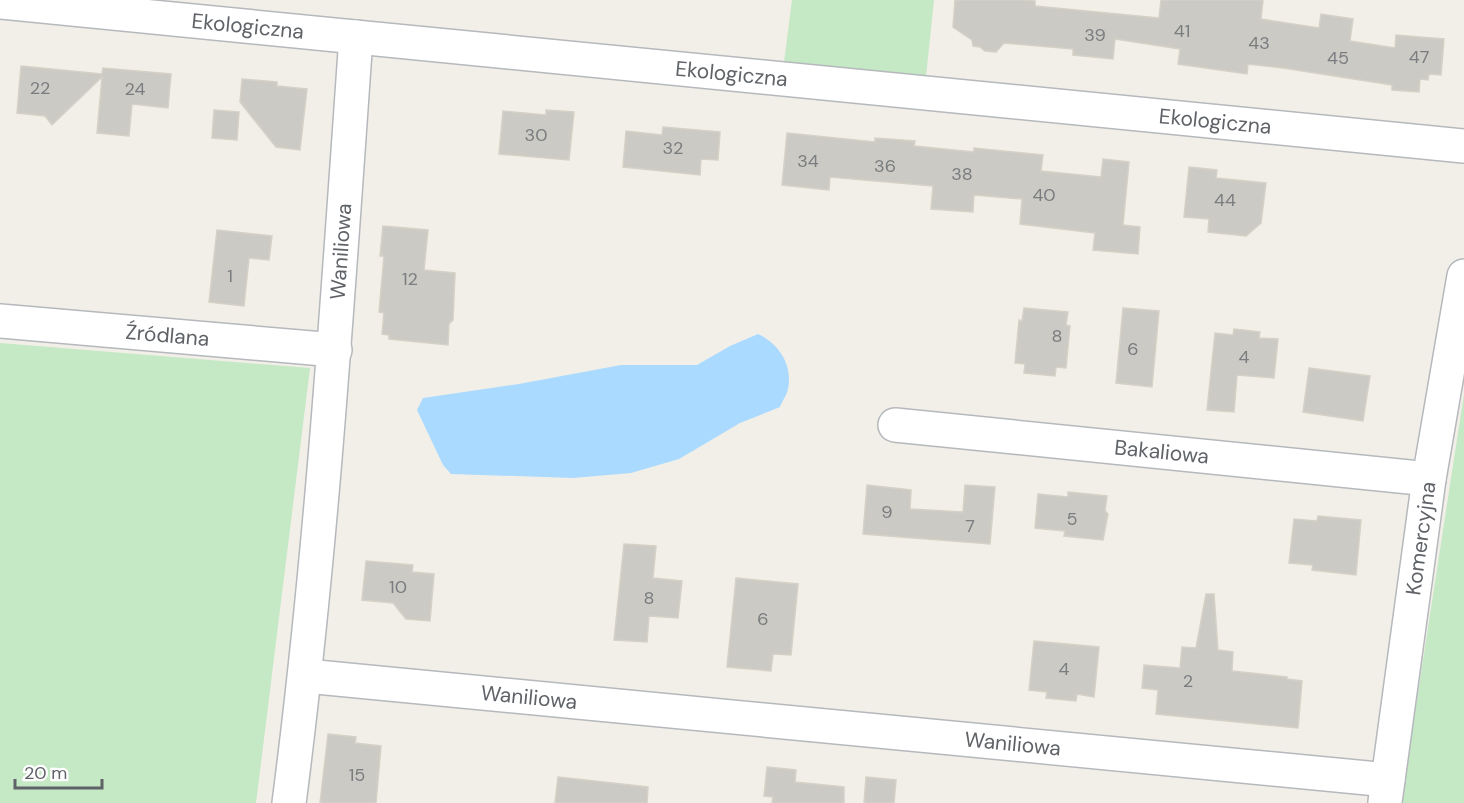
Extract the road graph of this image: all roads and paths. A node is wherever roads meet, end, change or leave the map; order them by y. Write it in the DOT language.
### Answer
graph roads {
  1 [pos="0,2"];
  2 [pos="356,37"];
  3 [pos="1464,146"];
  4 [pos="1464,276"];
  5 [pos="0,321"];
  6 [pos="335,350"];
  7 [pos="895,425"];
  8 [pos="1429,479"];
  9 [pos="306,676"];
  10 [pos="1386,792"];
  11 [pos="290,803"];
  1 -- 2 [label="street, Ekologiczna"];
  2 -- 3 [label="street, Ekologiczna"];
  2 -- 6 [label="street, Waniliowa"];
  4 -- 8 [label="street, Komercyjna"];
  5 -- 6 [label="street, Źródlana"];
  6 -- 9 [label="street, Waniliowa"];
  7 -- 8 [label="street, Bakaliowa"];
  8 -- 10 [label="street, Komercyjna"];
  9 -- 10 [label="street, Waniliowa"];
  9 -- 11 [label="street"];
}
